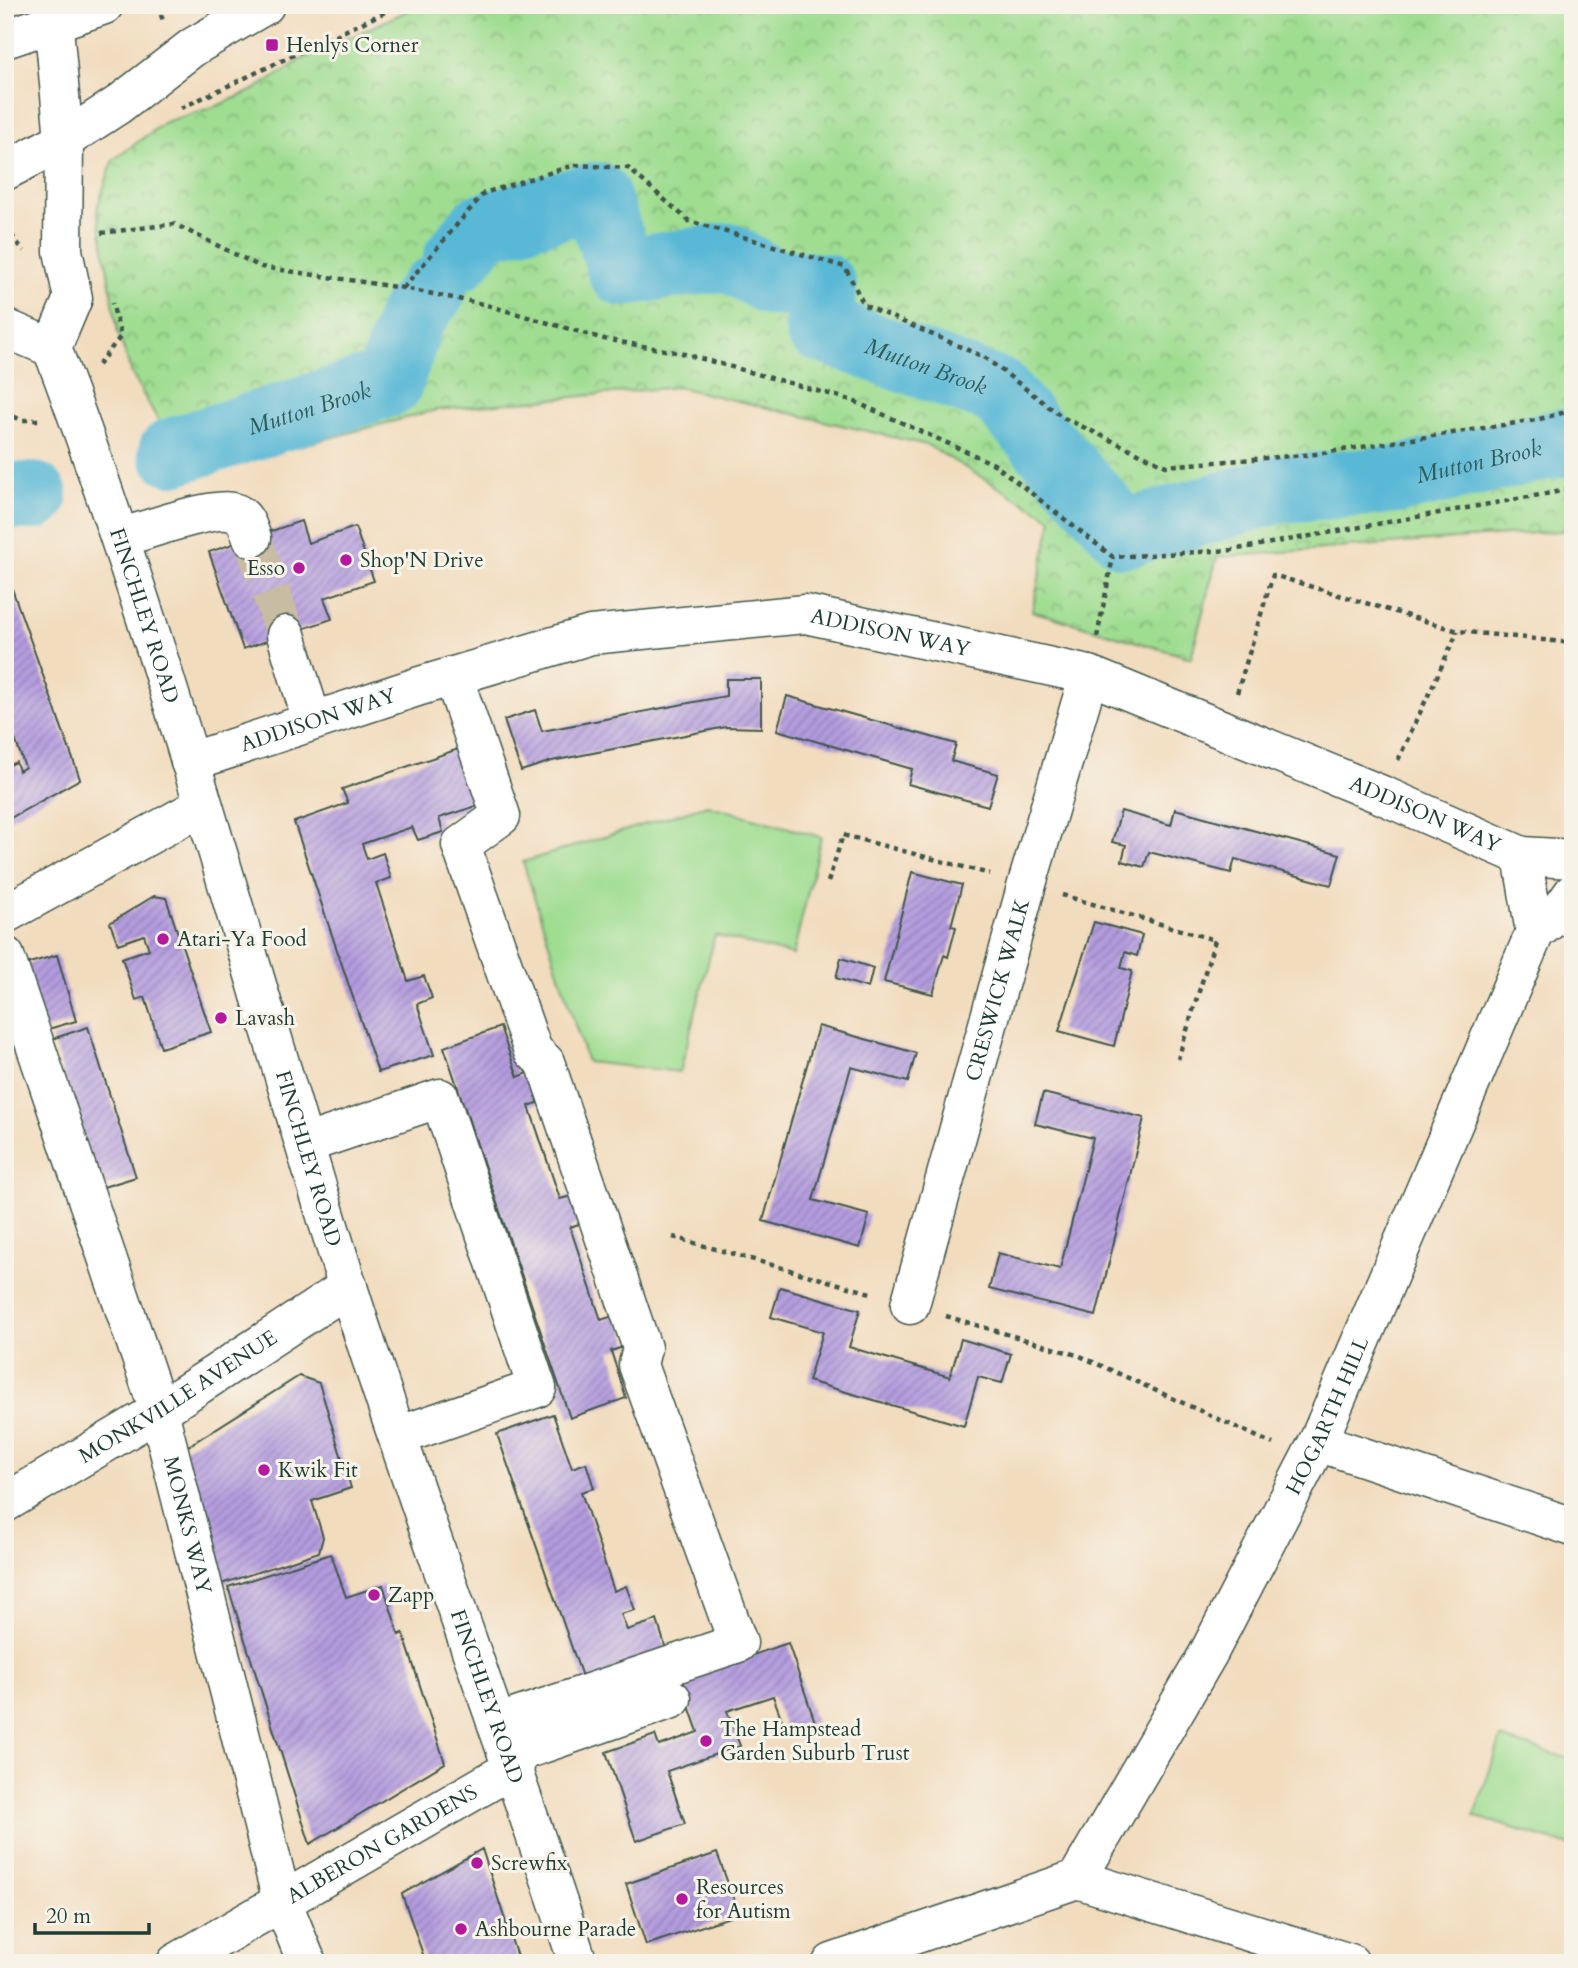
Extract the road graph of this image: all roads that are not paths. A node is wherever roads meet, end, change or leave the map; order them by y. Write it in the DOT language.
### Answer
graph roads {
  1 [pos="104,5"];
  2 [pos="265,5"];
  3 [pos="53,14"];
  4 [pos="5,39"];
  5 [pos="64,140"];
  6 [pos="5,171"];
  7 [pos="5,328"];
  8 [pos="52,348"];
  9 [pos="120,538"];
  10 [pos="252,538"];
  11 [pos="286,635"];
  12 [pos="1089,675"];
  13 [pos="453,676"];
  14 [pos="312,721"];
  15 [pos="190,762"];
  16 [pos="202,806"];
  17 [pos="1522,856"];
  18 [pos="1573,859"];
  19 [pos="1573,893"];
  20 [pos="5,914"];
  21 [pos="1535,932"];
  22 [pos="5,956"];
  23 [pos="305,1144"];
  24 [pos="348,1287"];
  25 [pos="911,1305"];
  26 [pos="159,1410"];
  27 [pos="398,1436"];
  28 [pos="1314,1451"];
  29 [pos="5,1503"];
  30 [pos="1573,1527"];
  31 [pos="672,1699"];
  32 [pos="508,1748"];
  33 [pos="1077,1879"];
  34 [pos="282,1901"];
  35 [pos="857,1959"];
  36 [pos="176,1963"];
  37 [pos="307,1963"];
  38 [pos="578,1963"];
  39 [pos="1350,1963"];
  1 -- 3 [label="main road"];
  2 -- 5 [label="main road"];
  3 -- 4 [label="main road"];
  3 -- 5 [label="main road"];
  5 -- 6 [label="main road"];
  5 -- 8 [label="main road"];
  7 -- 8 [label="main road"];
  8 -- 9 [label="main road, FINCHLEY ROAD"];
  9 -- 10 [label="main road"];
  9 -- 15 [label="main road, FINCHLEY ROAD"];
  11 -- 14 [label="main road"];
  12 -- 13 [label="main road, ADDISON WAY"];
  12 -- 17 [label="main road, ADDISON WAY"];
  12 -- 25 [label="main road, CRESWICK WALK"];
  13 -- 14 [label="main road, ADDISON WAY"];
  13 -- 32 [label="main road"];
  14 -- 15 [label="main road, ADDISON WAY"];
  15 -- 16 [label="main road, FINCHLEY ROAD"];
  16 -- 20 [label="main road"];
  16 -- 23 [label="main road, FINCHLEY ROAD"];
  17 -- 18 [label="main road, ADDISON WAY"];
  17 -- 21 [label="main road"];
  19 -- 21 [label="main road, HOGARTH HILL"];
  21 -- 28 [label="main road, HOGARTH HILL"];
  22 -- 26 [label="main road, MONKS WAY"];
  23 -- 24 [label="main road, FINCHLEY ROAD"];
  23 -- 27 [label="main road"];
  24 -- 26 [label="main road, MONKVILLE AVENUE"];
  24 -- 27 [label="main road, FINCHLEY ROAD"];
  26 -- 29 [label="main road, MONKVILLE AVENUE"];
  26 -- 34 [label="main road, MONKS WAY"];
  27 -- 32 [label="main road, FINCHLEY ROAD"];
  28 -- 30 [label="main road"];
  28 -- 33 [label="main road, HOGARTH HILL"];
  31 -- 32 [label="main road"];
  32 -- 34 [label="main road, ALBERON GARDENS"];
  32 -- 38 [label="main road, FINCHLEY ROAD"];
  33 -- 35 [label="main road"];
  33 -- 39 [label="main road"];
  34 -- 36 [label="main road, ALBERON GARDENS"];
  34 -- 37 [label="main road, MONKS WAY"];
}
